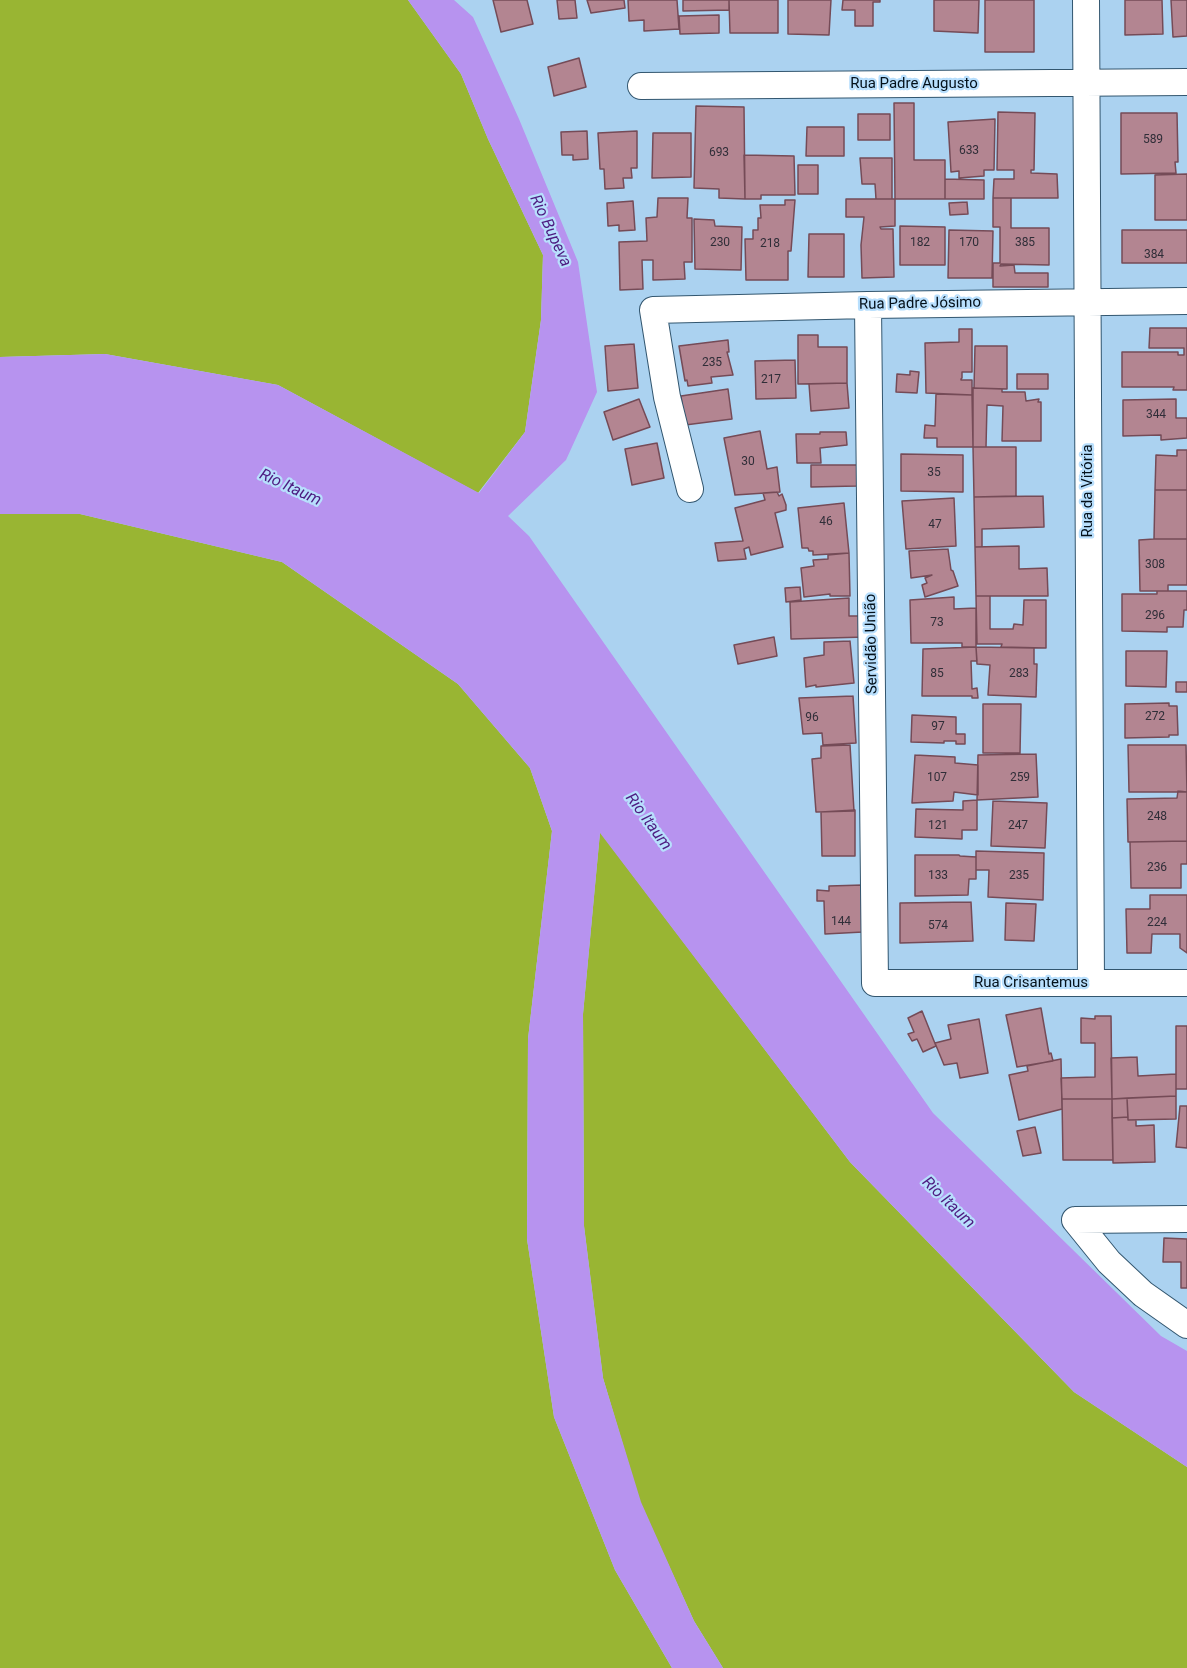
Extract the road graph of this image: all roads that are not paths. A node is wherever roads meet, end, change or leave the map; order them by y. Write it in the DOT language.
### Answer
graph roads {
  1 [pos="1086,0"];
  2 [pos="1187,82"];
  3 [pos="1086,83"];
  4 [pos="640,86"];
  5 [pos="1187,301"];
  6 [pos="1088,302"];
  7 [pos="868,304"];
  8 [pos="690,489"];
  9 [pos="1187,982"];
  10 [pos="875,983"];
  11 [pos="1091,983"];
  12 [pos="1187,1219"];
  13 [pos="1187,1325"];
  1 -- 3 [label="street, Rua da Vitória"];
  2 -- 3 [label="street, Rua Padre Augusto"];
  3 -- 4 [label="street, Rua Padre Augusto"];
  3 -- 6 [label="street, Rua da Vitória"];
  5 -- 6 [label="street, Rua Padre Jósimo"];
  6 -- 7 [label="street, Rua Padre Jósimo"];
  6 -- 11 [label="street, Rua da Vitória"];
  7 -- 8 [label="street, Rua Padre Jósimo"];
  7 -- 10 [label="street, Servidão União"];
  9 -- 11 [label="street, Rua Crisantemus"];
  10 -- 11 [label="street, Rua Crisantemus"];
  12 -- 13 [label="street"];
}
